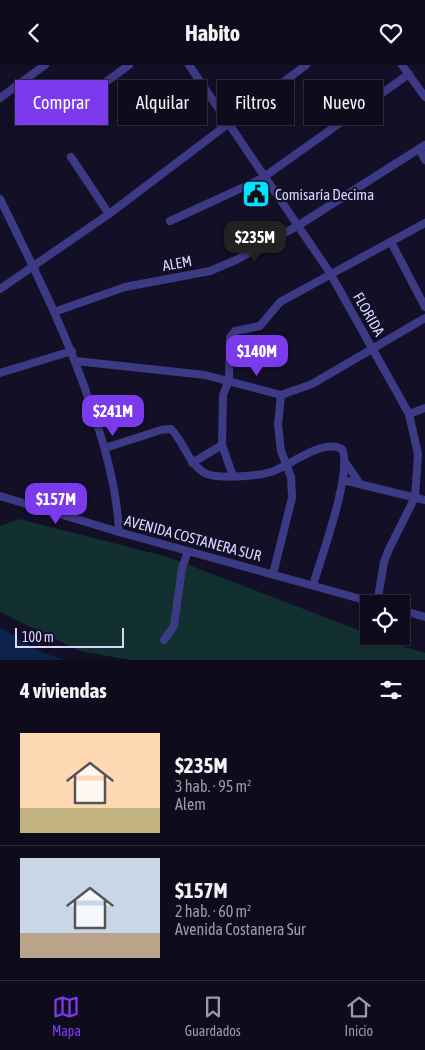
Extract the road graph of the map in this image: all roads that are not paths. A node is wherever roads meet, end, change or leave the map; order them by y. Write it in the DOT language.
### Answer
graph roads {
  1 [pos="45,65"];
  2 [pos="129,65"];
  3 [pos="189,65"];
  4 [pos="306,65"];
  5 [pos="402,65"];
  6 [pos="409,74"];
  7 [pos="108,80"];
  8 [pos="286,80"];
  9 [pos="425,97"];
  10 [pos="0,99"];
  11 [pos="217,106"];
  12 [pos="226,125"];
  13 [pos="230,125"];
  14 [pos="422,147"];
  15 [pos="71,157"];
  16 [pos="425,160"];
  17 [pos="265,175"];
  18 [pos="0,199"];
  19 [pos="109,214"];
  20 [pos="170,221"];
  21 [pos="425,223"];
  22 [pos="298,225"];
  23 [pos="391,243"];
  24 [pos="34,267"];
  25 [pos="330,273"];
  26 [pos="1,287"];
  27 [pos="425,307"];
  28 [pos="54,312"];
  29 [pos="425,318"];
  30 [pos="373,350"];
  31 [pos="72,351"];
  32 [pos="76,361"];
  33 [pos="0,373"];
  34 [pos="229,380"];
  35 [pos="281,395"];
  36 [pos="425,408"];
  37 [pos="409,413"];
  38 [pos="222,445"];
  39 [pos="105,448"];
  40 [pos="345,462"];
  41 [pos="192,463"];
  42 [pos="287,463"];
  43 [pos="233,476"];
  44 [pos="343,480"];
  45 [pos="360,484"];
  46 [pos="0,496"];
  47 [pos="415,497"];
  48 [pos="425,500"];
  49 [pos="119,532"];
  50 [pos="188,551"];
  51 [pos="273,574"];
  52 [pos="313,585"];
  53 [pos="379,595"];
  54 [pos="360,598"];
  55 [pos="410,613"];
  56 [pos="425,617"];
  57 [pos="164,640"];
  1 -- 10 [label="street"];
  2 -- 7 [label="street"];
  3 -- 11 [label="street, FLORIDA"];
  4 -- 8 [label="street"];
  5 -- 6 [label="street"];
  6 -- 9 [label="street"];
  6 -- 17 [label="street"];
  12 -- 19 [label="street"];
  13 -- 17 [label="street, FLORIDA"];
  14 -- 16 [label="street"];
  14 -- 22 [label="street, ALEM"];
  15 -- 19 [label="street"];
  17 -- 20 [label="street"];
  17 -- 22 [label="street, FLORIDA"];
  18 -- 24 [label="street"];
  19 -- 24 [label="street"];
  21 -- 23 [label="street"];
  22 -- 25 [label="street, FLORIDA"];
  22 -- 28 [label="street, ALEM"];
  23 -- 25 [label="street"];
  23 -- 27 [label="street"];
  24 -- 26 [label="street"];
  24 -- 28 [label="street"];
  25 -- 30 [label="street, FLORIDA"];
  25 -- 34 [label="street"];
  28 -- 31 [label="street"];
  29 -- 30 [label="street"];
  30 -- 35 [label="street"];
  30 -- 37 [label="street, FLORIDA"];
  31 -- 32 [label="street"];
  31 -- 33 [label="street"];
  32 -- 34 [label="street"];
  32 -- 39 [label="street"];
  34 -- 35 [label="street"];
  34 -- 38 [label="street"];
  35 -- 42 [label="street"];
  36 -- 37 [label="street"];
  37 -- 47 [label="street, FLORIDA"];
  38 -- 41 [label="street"];
  38 -- 43 [label="street"];
  39 -- 41 [label="street"];
  39 -- 49 [label="street"];
  40 -- 42 [label="street"];
  40 -- 44 [label="street"];
  40 -- 45 [label="street"];
  41 -- 43 [label="street"];
  42 -- 43 [label="street"];
  42 -- 51 [label="street"];
  44 -- 45 [label="street"];
  44 -- 52 [label="street"];
  45 -- 47 [label="street"];
  46 -- 49 [label="street, AVENIDA COSTANERA SUR"];
  47 -- 48 [label="street"];
  47 -- 53 [label="street, FLORIDA"];
  49 -- 50 [label="street, AVENIDA COSTANERA SUR"];
  50 -- 51 [label="street, AVENIDA COSTANERA SUR"];
  50 -- 57 [label="street"];
  51 -- 52 [label="street, AVENIDA COSTANERA SUR"];
  52 -- 54 [label="street, AVENIDA COSTANERA SUR"];
  55 -- 56 [label="street"];
}
